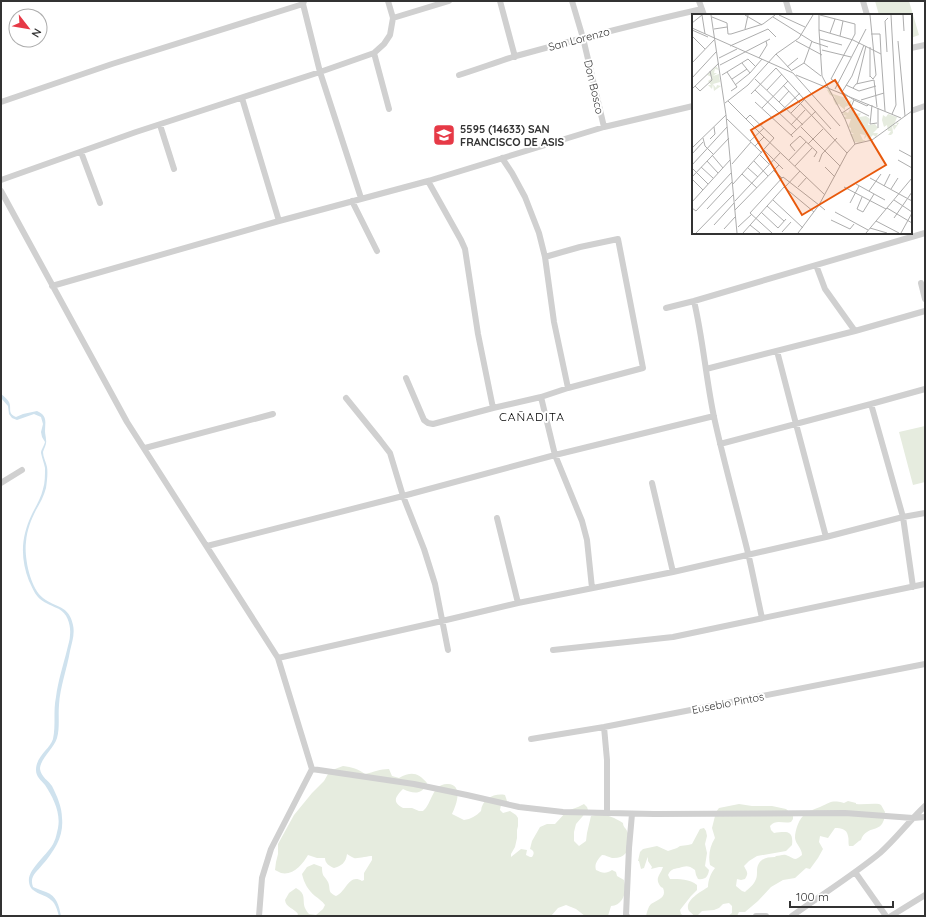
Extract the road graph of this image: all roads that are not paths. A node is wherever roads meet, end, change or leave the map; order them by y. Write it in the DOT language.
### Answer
graph roads {
  1 [pos="388,1"];
  2 [pos="449,1"];
  3 [pos="500,1"];
  4 [pos="572,1"];
  5 [pos="699,1"];
  6 [pos="786,1"];
  7 [pos="863,1"];
  8 [pos="304,2"];
  9 [pos="703,12"];
  10 [pos="692,14"];
  11 [pos="692,14"];
  12 [pos="790,14"];
  13 [pos="866,14"];
  14 [pos="394,18"];
  15 [pos="583,38"];
  16 [pos="925,45"];
  17 [pos="912,48"];
  18 [pos="374,53"];
  19 [pos="515,57"];
  20 [pos="320,72"];
  21 [pos="458,75"];
  22 [pos="242,98"];
  23 [pos="1,102"];
  24 [pos="692,106"];
  25 [pos="925,106"];
  26 [pos="389,109"];
  27 [pos="912,111"];
  28 [pos="160,125"];
  29 [pos="604,127"];
  30 [pos="81,152"];
  31 [pos="502,158"];
  32 [pos="174,169"];
  33 [pos="1,180"];
  34 [pos="428,181"];
  35 [pos="1,191"];
  36 [pos="361,198"];
  37 [pos="352,201"];
  38 [pos="100,203"];
  39 [pos="279,221"];
  40 [pos="925,233"];
  41 [pos="377,250"];
  42 [pos="545,258"];
  43 [pos="816,265"];
  44 [pos="921,283"];
  45 [pos="52,286"];
  46 [pos="925,299"];
  47 [pos="694,301"];
  48 [pos="666,308"];
  49 [pos="925,311"];
  50 [pos="855,331"];
  51 [pos="777,351"];
  52 [pos="706,369"];
  53 [pos="406,378"];
  54 [pos="568,388"];
  55 [pos="925,389"];
  56 [pos="541,397"];
  57 [pos="346,398"];
  58 [pos="871,404"];
  59 [pos="493,408"];
  60 [pos="273,414"];
  61 [pos="714,416"];
  62 [pos="796,424"];
  63 [pos="720,444"];
  64 [pos="145,448"];
  65 [pos="555,455"];
  66 [pos="22,470"];
  67 [pos="1,483"];
  68 [pos="652,483"];
  69 [pos="403,496"];
  70 [pos="925,513"];
  71 [pos="903,517"];
  72 [pos="497,518"];
  73 [pos="826,536"];
  74 [pos="207,546"];
  75 [pos="748,554"];
  76 [pos="673,572"];
  77 [pos="925,584"];
  78 [pos="913,587"];
  79 [pos="592,588"];
  80 [pos="518,603"];
  81 [pos="762,618"];
  82 [pos="442,621"];
  83 [pos="448,650"];
  84 [pos="553,650"];
  85 [pos="278,658"];
  86 [pos="925,664"];
  87 [pos="604,727"];
  88 [pos="531,739"];
  89 [pos="312,769"];
  90 [pos="925,806"];
  91 [pos="607,812"];
  92 [pos="632,814"];
  93 [pos="925,816"];
  94 [pos="913,818"];
  95 [pos="855,872"];
  96 [pos="925,895"];
  97 [pos="259,916"];
  98 [pos="626,916"];
  99 [pos="756,916"];
  100 [pos="766,916"];
  101 [pos="792,916"];
  102 [pos="886,916"];
  103 [pos="891,916"];
  1 -- 14 [label="street"];
  2 -- 14 [label="street"];
  3 -- 19 [label="street"];
  4 -- 15 [label="street, Don Bosco"];
  5 -- 9 [label="street"];
  6 -- 12 [label="street"];
  7 -- 13 [label="street"];
  8 -- 20 [label="street"];
  8 -- 23 [label="street"];
  9 -- 10 [label="street, San Lorenzo"];
  11 -- 15 [label="street, San Lorenzo"];
  14 -- 18 [label="street"];
  15 -- 19 [label="street, San Lorenzo"];
  15 -- 29 [label="street, Don Bosco"];
  16 -- 17 [label="street"];
  18 -- 20 [label="street"];
  18 -- 26 [label="street"];
  19 -- 21 [label="street, San Lorenzo"];
  20 -- 22 [label="street"];
  20 -- 36 [label="street"];
  22 -- 28 [label="street"];
  22 -- 39 [label="street"];
  24 -- 29 [label="street"];
  25 -- 27 [label="street"];
  28 -- 30 [label="street"];
  28 -- 32 [label="street"];
  29 -- 31 [label="street"];
  30 -- 33 [label="street"];
  30 -- 38 [label="street"];
  31 -- 34 [label="street"];
  31 -- 42 [label="street"];
  34 -- 36 [label="street"];
  34 -- 59 [label="street"];
  35 -- 45 [label="street"];
  36 -- 37 [label="street"];
  37 -- 39 [label="street"];
  37 -- 41 [label="street"];
  39 -- 45 [label="street"];
  40 -- 43 [label="street"];
  42 -- 54 [label="street"];
  42 -- 54 [label="street"];
  43 -- 47 [label="street"];
  43 -- 50 [label="street"];
  44 -- 46 [label="street"];
  45 -- 64 [label="street"];
  47 -- 48 [label="street"];
  47 -- 52 [label="street"];
  49 -- 50 [label="street"];
  50 -- 51 [label="street"];
  51 -- 52 [label="street"];
  51 -- 62 [label="street"];
  52 -- 61 [label="street"];
  53 -- 59 [label="street"];
  54 -- 56 [label="street"];
  55 -- 58 [label="street"];
  56 -- 59 [label="street"];
  56 -- 65 [label="street"];
  57 -- 69 [label="street"];
  58 -- 62 [label="street"];
  58 -- 71 [label="street"];
  60 -- 64 [label="street"];
  61 -- 63 [label="street"];
  61 -- 65 [label="street"];
  62 -- 63 [label="street"];
  62 -- 73 [label="street"];
  63 -- 75 [label="street"];
  64 -- 74 [label="street"];
  65 -- 69 [label="street"];
  65 -- 79 [label="street"];
  66 -- 67 [label="street"];
  68 -- 76 [label="street"];
  69 -- 74 [label="street"];
  69 -- 82 [label="street"];
  70 -- 71 [label="street"];
  71 -- 73 [label="street"];
  71 -- 78 [label="street"];
  72 -- 80 [label="street"];
  73 -- 75 [label="street"];
  74 -- 85 [label="street"];
  75 -- 76 [label="street"];
  75 -- 81 [label="street"];
  76 -- 79 [label="street"];
  77 -- 78 [label="street"];
  78 -- 81 [label="street"];
  79 -- 80 [label="street"];
  80 -- 82 [label="street"];
  81 -- 84 [label="street"];
  82 -- 83 [label="street"];
  82 -- 85 [label="street"];
  85 -- 89 [label="street"];
  86 -- 87 [label="street, Eusebio Pintos"];
  87 -- 88 [label="street, Eusebio Pintos"];
  87 -- 91 [label="street"];
  89 -- 91 [label="street"];
  89 -- 97 [label="street"];
  90 -- 94 [label="street"];
  91 -- 92 [label="street"];
  92 -- 94 [label="street"];
  92 -- 98 [label="street"];
  93 -- 94 [label="street"];
  94 -- 95 [label="street"];
  95 -- 101 [label="street"];
  95 -- 102 [label="street"];
  96 -- 103 [label="street"];
  99 -- 100 [label="street"];
}
